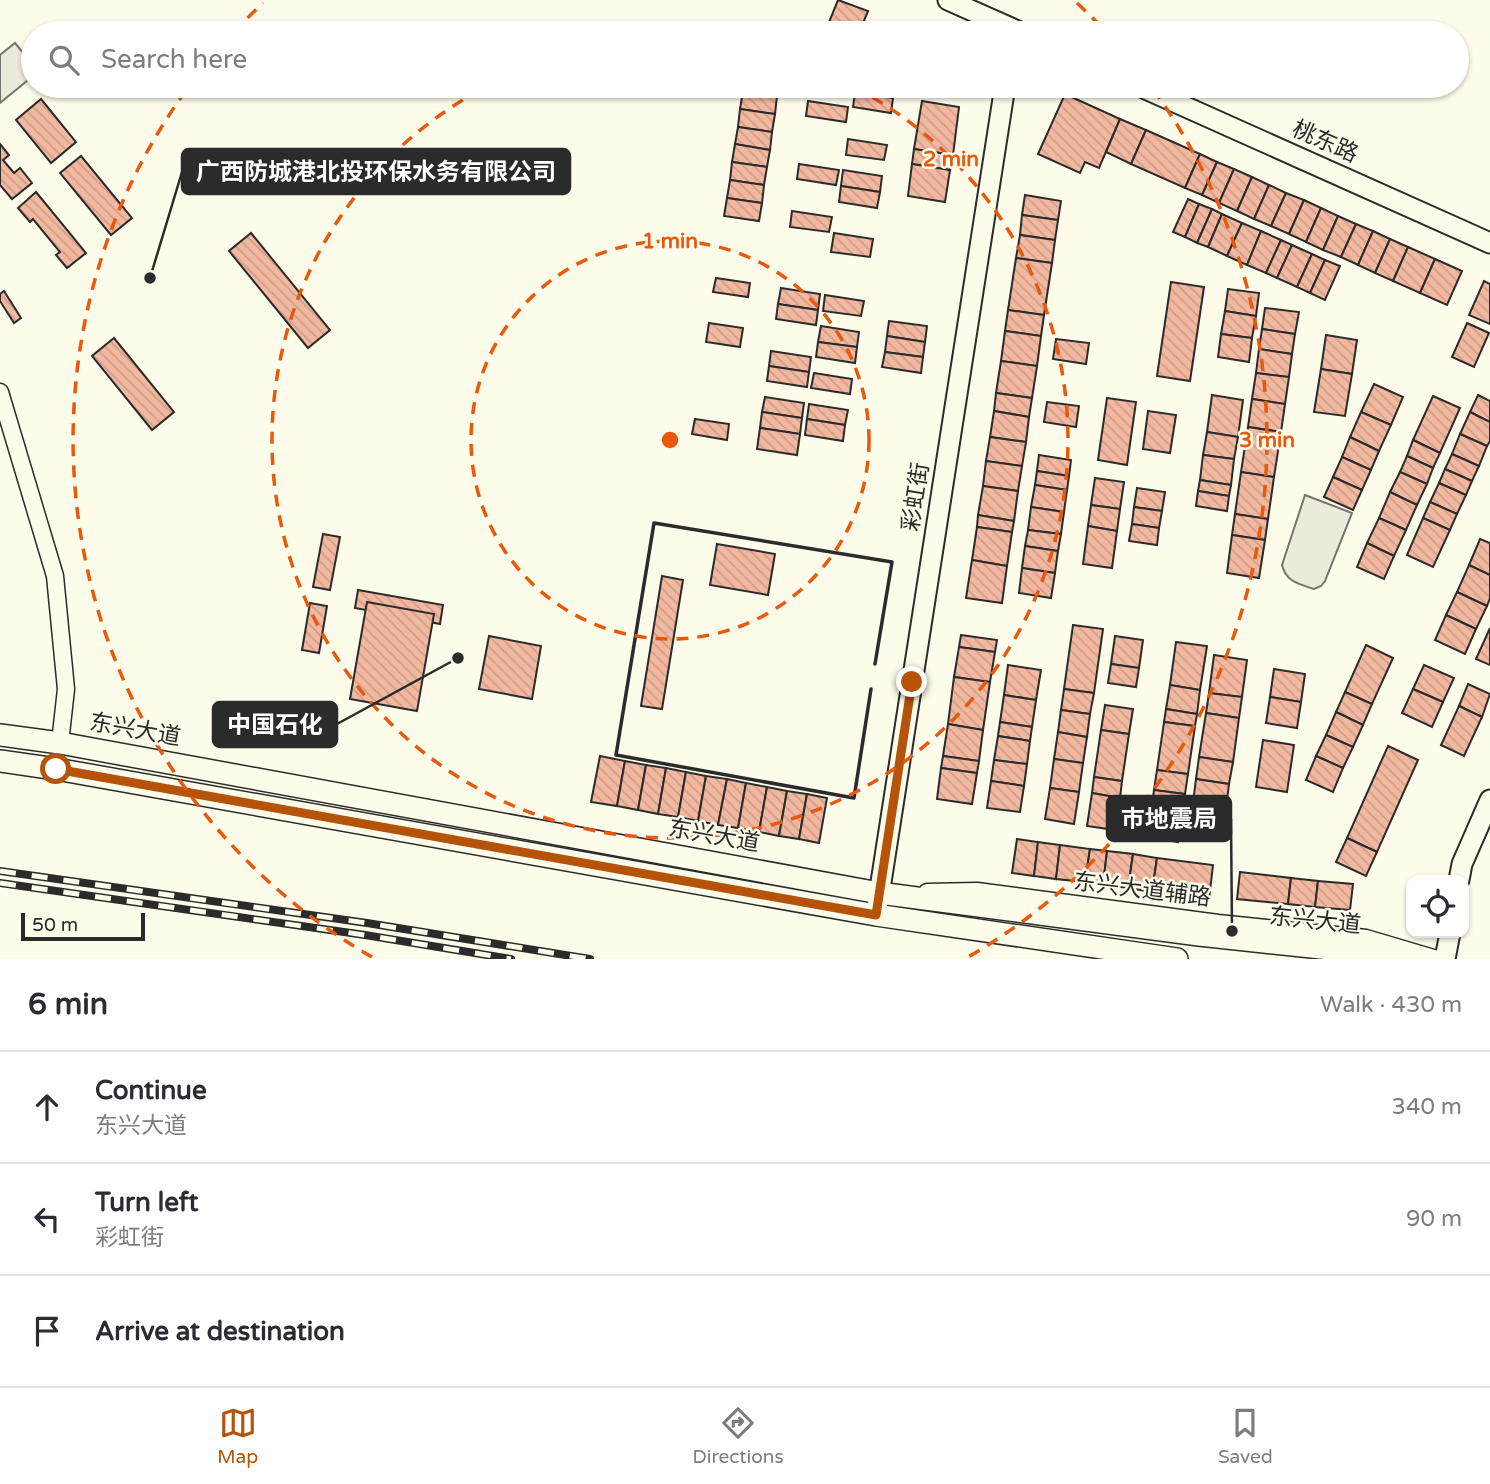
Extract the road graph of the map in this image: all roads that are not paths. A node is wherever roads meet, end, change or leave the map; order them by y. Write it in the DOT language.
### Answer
graph roads {
  1 [pos="948,0"];
  2 [pos="993,21"];
  3 [pos="1003,98"];
  4 [pos="1166,98"];
  5 [pos="1490,243"];
  6 [pos="0,392"];
  7 [pos="0,735"];
  8 [pos="60,743"];
  9 [pos="0,761"];
  10 [pos="1490,800"];
  11 [pos="1460,875"];
  12 [pos="880,893"];
  13 [pos="1053,901"];
  14 [pos="876,915"];
  15 [pos="1080,920"];
  16 [pos="1170,924"];
  17 [pos="1449,938"];
  18 [pos="1177,959"];
  19 [pos="1423,959"];
  20 [pos="1437,959"];
  21 [pos="1445,959"];
  1 -- 2 [label="street"];
  3 -- 12 [label="street, 彩虹街"];
  4 -- 5 [label="street, 桃东路"];
  6 -- 8 [label="street"];
  7 -- 8 [label="main road, 东兴大道"];
  8 -- 12 [label="main road, 东兴大道"];
  9 -- 14 [label="main road"];
  10 -- 11 [label="street"];
  12 -- 13 [label="street, 东兴大道辅路"];
  12 -- 14 [label="street, 彩虹街"];
  12 -- 15 [label="main road, 东兴大道"];
  13 -- 15 [label="street"];
  13 -- 16 [label="street, 东兴大道辅路"];
  14 -- 18 [label="main road"];
  15 -- 16 [label="main road, 东兴大道"];
  16 -- 19 [label="main road, 东兴大道"];
  16 -- 20 [label="street, 东兴大道辅路"];
  17 -- 21 [label="street"];
}
